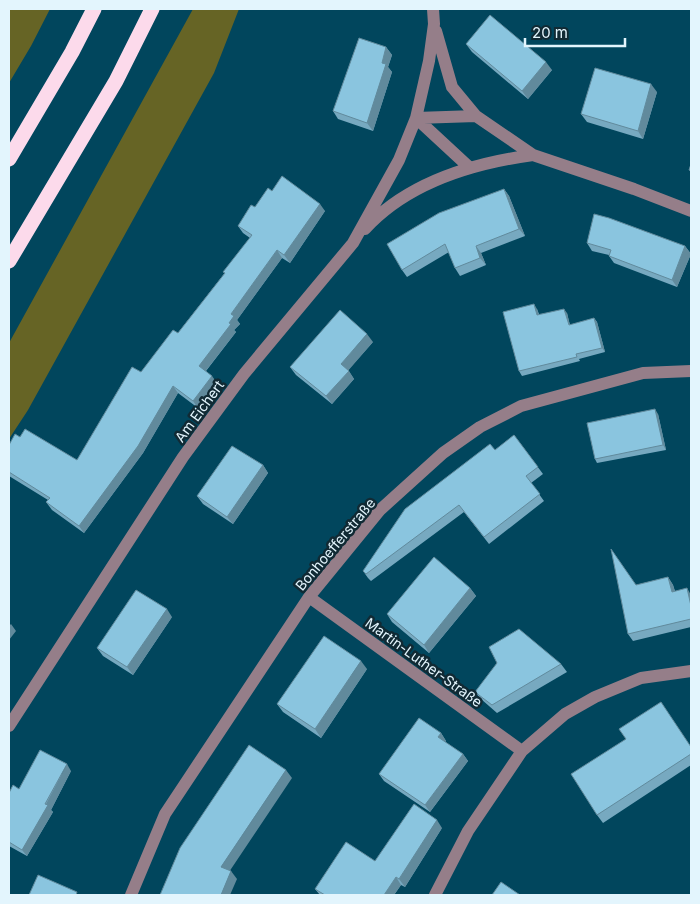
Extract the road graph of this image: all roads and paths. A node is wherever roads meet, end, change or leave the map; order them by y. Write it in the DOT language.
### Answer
graph roads {
  1 [pos="94,9"];
  2 [pos="152,9"];
  3 [pos="433,9"];
  4 [pos="434,24"];
  5 [pos="476,116"];
  6 [pos="416,118"];
  7 [pos="533,155"];
  8 [pos="9,159"];
  9 [pos="470,168"];
  10 [pos="691,210"];
  11 [pos="353,243"];
  12 [pos="9,261"];
  13 [pos="691,371"];
  14 [pos="309,597"];
  15 [pos="691,671"];
  16 [pos="9,726"];
  17 [pos="522,751"];
  18 [pos="131,895"];
  19 [pos="435,895"];
  1 -- 8 [label="highway"];
  2 -- 12 [label="highway"];
  3 -- 4 [label="street"];
  4 -- 5 [label="street"];
  4 -- 6 [label="street, Am Eichert"];
  5 -- 6 [label="street"];
  5 -- 7 [label="street"];
  6 -- 9 [label="street"];
  6 -- 11 [label="street, Am Eichert"];
  7 -- 9 [label="street"];
  7 -- 10 [label="street"];
  9 -- 11 [label="street"];
  11 -- 16 [label="street, Am Eichert"];
  13 -- 14 [label="street, Bonhoefferstraße"];
  14 -- 17 [label="street, Martin-Luther-Straße"];
  14 -- 18 [label="street, Bonhoefferstraße"];
  15 -- 17 [label="street"];
  17 -- 19 [label="street"];
}
